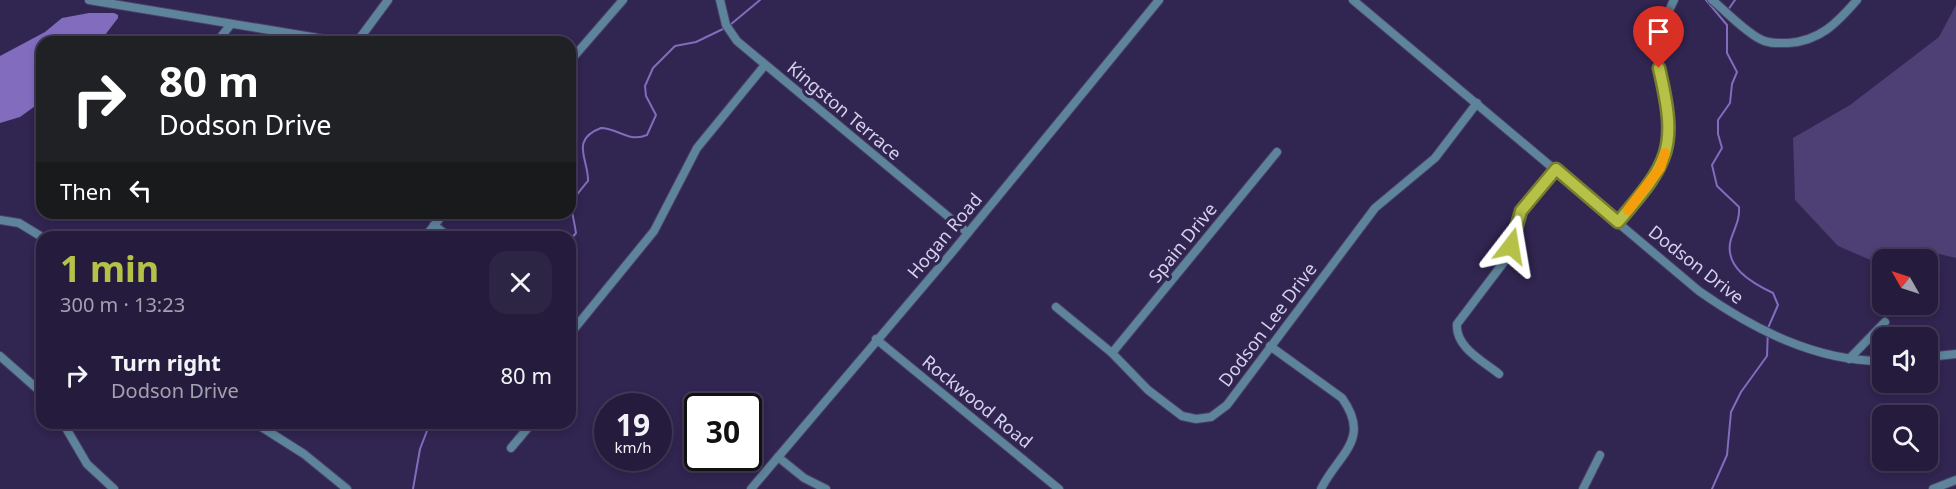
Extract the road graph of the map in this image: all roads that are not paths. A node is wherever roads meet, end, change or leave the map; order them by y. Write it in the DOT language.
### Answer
graph roads {
  1 [pos="89,0"];
  2 [pos="388,0"];
  3 [pos="623,0"];
  4 [pos="720,0"];
  5 [pos="1159,0"];
  6 [pos="1353,0"];
  7 [pos="1674,0"];
  8 [pos="1712,0"];
  9 [pos="1857,0"];
  10 [pos="231,24"];
  11 [pos="222,36"];
  12 [pos="305,36"];
  13 [pos="361,36"];
  14 [pos="576,54"];
  15 [pos="765,65"];
  16 [pos="1477,103"];
  17 [pos="1277,152"];
  18 [pos="1556,169"];
  19 [pos="439,219"];
  20 [pos="0,220"];
  21 [pos="1618,222"];
  22 [pos="434,225"];
  23 [pos="430,231"];
  24 [pos="442,231"];
  25 [pos="36,233"];
  26 [pos="968,233"];
  27 [pos="1056,307"];
  28 [pos="1885,322"];
  29 [pos="576,327"];
  30 [pos="876,339"];
  31 [pos="1270,346"];
  32 [pos="1112,353"];
  33 [pos="1956,354"];
  34 [pos="1938,356"];
  35 [pos="0,357"];
  36 [pos="1849,359"];
  37 [pos="1872,360"];
  38 [pos="1499,374"];
  39 [pos="36,388"];
  40 [pos="67,429"];
  41 [pos="267,429"];
  42 [pos="527,429"];
  43 [pos="271,431"];
  44 [pos="511,448"];
  45 [pos="1600,455"];
  46 [pos="778,457"];
  47 [pos="1956,480"];
  48 [pos="114,489"];
  49 [pos="346,489"];
  50 [pos="752,489"];
  51 [pos="826,489"];
  52 [pos="1059,489"];
  53 [pos="1321,489"];
  54 [pos="1583,489"];
  55 [pos="1933,489"];
  1 -- 10 [label="street"];
  2 -- 13 [label="street"];
  3 -- 14 [label="street"];
  4 -- 15 [label="street, Kingston Terrace"];
  5 -- 26 [label="street, Hogan Road"];
  6 -- 16 [label="street, Dodson Drive"];
  7 -- 21 [label="street"];
  8 -- 9 [label="street"];
  10 -- 11 [label="street"];
  10 -- 12 [label="street"];
  15 -- 26 [label="street, Kingston Terrace"];
  15 -- 29 [label="street"];
  16 -- 18 [label="street, Dodson Drive"];
  16 -- 31 [label="street, Dodson Lee Drive"];
  17 -- 32 [label="street, Spain Drive"];
  18 -- 21 [label="street, Dodson Drive"];
  18 -- 38 [label="street"];
  19 -- 22 [label="street"];
  20 -- 25 [label="street"];
  21 -- 36 [label="street, Dodson Drive"];
  22 -- 23 [label="street"];
  22 -- 24 [label="street"];
  26 -- 30 [label="street, Hogan Road"];
  27 -- 32 [label="street, Dodson Lee Drive"];
  28 -- 36 [label="street"];
  30 -- 46 [label="street, Hogan Road"];
  30 -- 52 [label="street, Rockwood Road"];
  31 -- 32 [label="street, Dodson Lee Drive"];
  31 -- 53 [label="street"];
  33 -- 34 [label="street"];
  35 -- 39 [label="street"];
  36 -- 37 [label="street, Dodson Drive"];
  40 -- 48 [label="street"];
  41 -- 43 [label="street"];
  42 -- 44 [label="street"];
  43 -- 49 [label="street"];
  45 -- 54 [label="street"];
  46 -- 50 [label="street, Hogan Road"];
  46 -- 51 [label="street"];
  47 -- 55 [label="street"];
}
